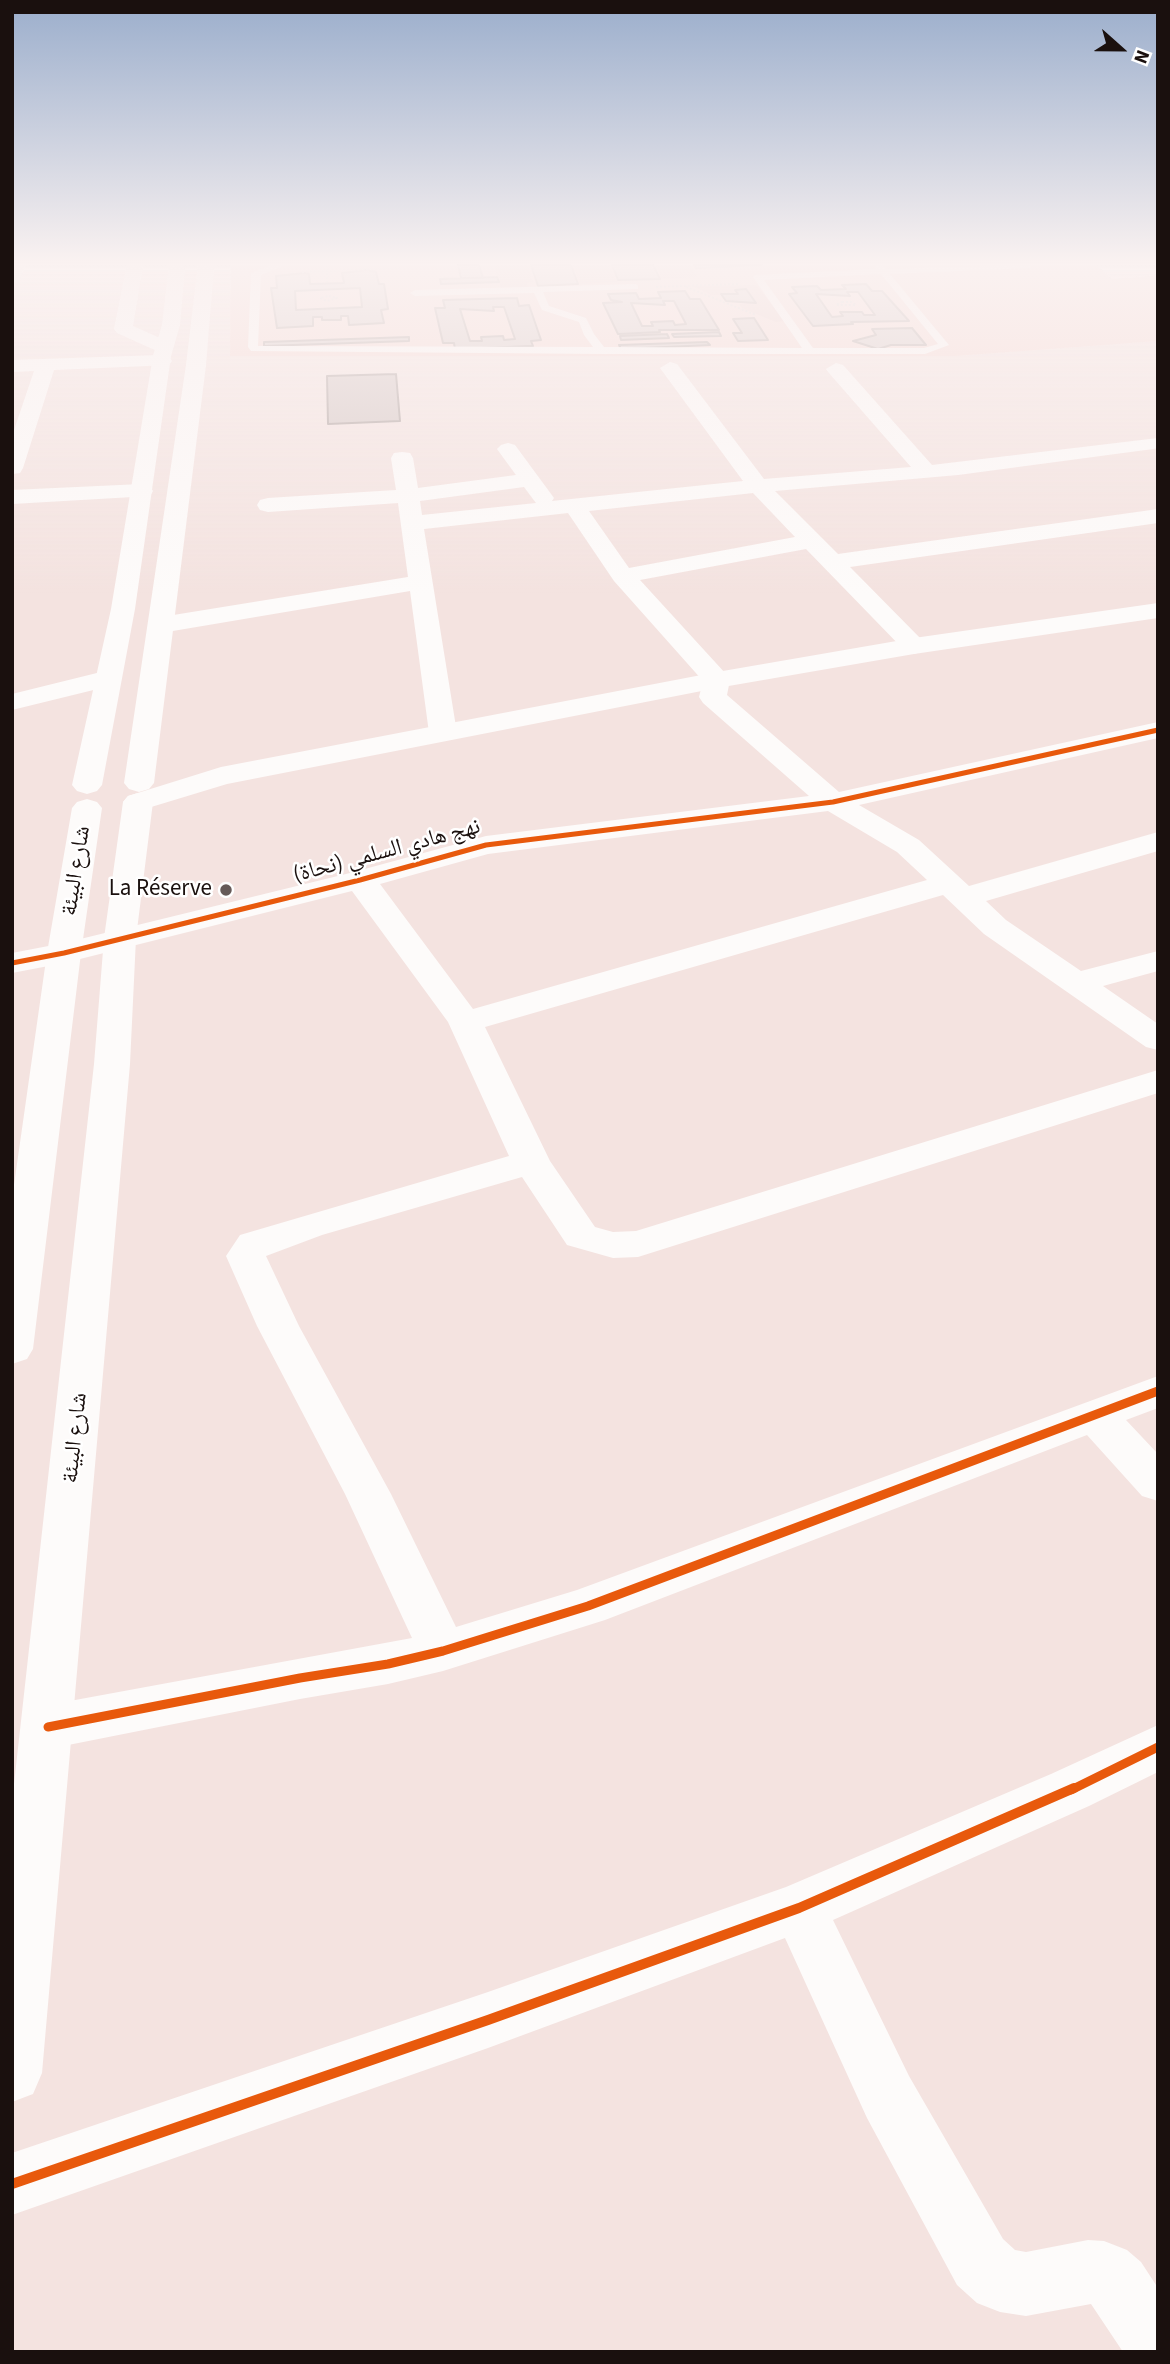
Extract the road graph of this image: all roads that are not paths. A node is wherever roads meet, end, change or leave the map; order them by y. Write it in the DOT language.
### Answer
graph roads {
  1 [pos="43,375"];
  2 [pos="159,375"];
  3 [pos="194,375"];
  4 [pos="675,375"];
  5 [pos="842,375"];
  6 [pos="1125,426"];
  7 [pos="1156,444"];
  8 [pos="508,449"];
  9 [pos="402,458"];
  10 [pos="12,468"];
  11 [pos="927,472"];
  12 [pos="531,480"];
  13 [pos="758,486"];
  14 [pos="142,491"];
  15 [pos="407,496"];
  16 [pos="12,497"];
  17 [pos="268,505"];
  18 [pos="562,507"];
  19 [pos="1158,516"];
  20 [pos="412,523"];
  21 [pos="812,541"];
  22 [pos="833,562"];
  23 [pos="623,576"];
  24 [pos="420,582"];
  25 [pos="1158,610"];
  26 [pos="161,625"];
  27 [pos="914,646"];
  28 [pos="109,678"];
  29 [pos="717,680"];
  30 [pos="12,702"];
  31 [pos="1158,730"];
  32 [pos="443,733"];
  33 [pos="138,793"];
  34 [pos="87,797"];
  35 [pos="833,802"];
  36 [pos="1158,841"];
  37 [pos="360,880"];
  38 [pos="956,891"];
  39 [pos="120,938"];
  40 [pos="64,953"];
  41 [pos="1158,961"];
  42 [pos="12,963"];
  43 [pos="1075,984"];
  44 [pos="465,1022"];
  45 [pos="1158,1040"];
  46 [pos="1158,1081"];
  47 [pos="530,1162"];
  48 [pos="12,1349"];
  49 [pos="1158,1391"];
  50 [pos="1095,1415"];
  51 [pos="1158,1484"];
  52 [pos="443,1651"];
  53 [pos="48,1727"];
  54 [pos="1158,1747"];
  55 [pos="799,1908"];
  56 [pos="12,2073"];
  57 [pos="12,2184"];
  58 [pos="1158,2347"];
  1 -- 10 [label="street"];
  2 -- 14 [label="street, شارع البيئة"];
  3 -- 26 [label="street, شارع البيئة"];
  4 -- 13 [label="street"];
  5 -- 11 [label="street"];
  6 -- 7 [label="street"];
  7 -- 11 [label="street"];
  8 -- 12 [label="street"];
  9 -- 15 [label="street"];
  11 -- 13 [label="street"];
  12 -- 15 [label="street"];
  12 -- 18 [label="street"];
  13 -- 18 [label="street"];
  13 -- 21 [label="street"];
  14 -- 16 [label="street"];
  14 -- 28 [label="street, شارع البيئة"];
  15 -- 17 [label="street"];
  15 -- 20 [label="street"];
  18 -- 20 [label="street"];
  18 -- 23 [label="street"];
  19 -- 22 [label="street"];
  20 -- 24 [label="street"];
  21 -- 22 [label="street"];
  21 -- 23 [label="street"];
  22 -- 27 [label="street"];
  23 -- 29 [label="street"];
  24 -- 26 [label="street"];
  24 -- 32 [label="street"];
  25 -- 27 [label="street"];
  26 -- 33 [label="street, شارع البيئة"];
  27 -- 29 [label="street"];
  28 -- 30 [label="street"];
  28 -- 34 [label="street, شارع البيئة"];
  29 -- 32 [label="street"];
  29 -- 35 [label="street"];
  31 -- 35 [label="street, نهج هادي السلمي (نحاة)"];
  32 -- 33 [label="street"];
  33 -- 34 [label="street, شارع البيئة"];
  33 -- 39 [label="street, شارع البيئة"];
  34 -- 40 [label="street, شارع البيئة"];
  35 -- 37 [label="street, نهج هادي السلمي (نحاة)"];
  35 -- 38 [label="street"];
  36 -- 38 [label="street"];
  37 -- 39 [label="street, نهج هادي السلمي (نحاة)"];
  37 -- 44 [label="street"];
  38 -- 43 [label="street"];
  38 -- 44 [label="street"];
  39 -- 40 [label="street, نهج هادي السلمي (نحاة)"];
  39 -- 53 [label="street, شارع البيئة"];
  40 -- 42 [label="street, نهج هادي السلمي (نحاة)"];
  40 -- 48 [label="street, شارع البيئة"];
  41 -- 43 [label="street"];
  43 -- 45 [label="street"];
  44 -- 47 [label="street"];
  46 -- 47 [label="street"];
  47 -- 52 [label="street"];
  49 -- 50 [label="street"];
  50 -- 51 [label="street"];
  50 -- 52 [label="street"];
  52 -- 53 [label="street"];
  53 -- 56 [label="street, شارع البيئة"];
  54 -- 55 [label="street"];
  55 -- 57 [label="street"];
  55 -- 58 [label="street"];
}
